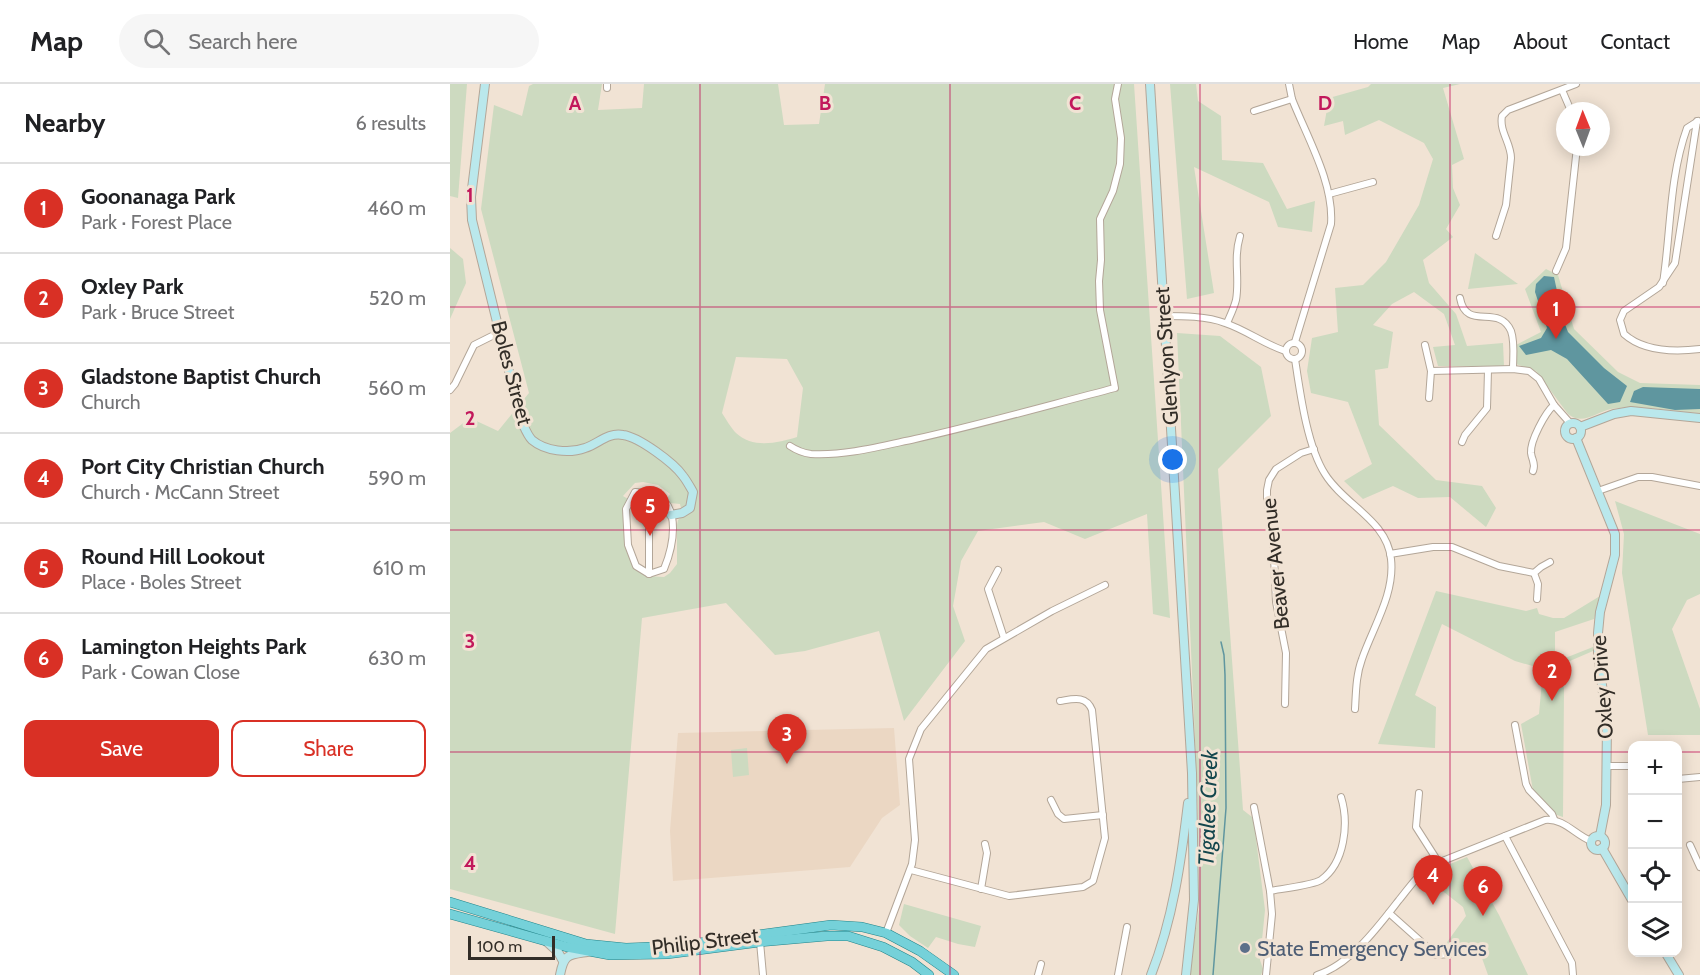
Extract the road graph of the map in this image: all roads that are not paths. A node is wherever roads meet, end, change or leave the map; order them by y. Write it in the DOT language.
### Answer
graph roads {
  1 [pos="485,84"];
  2 [pos="1118,84"];
  3 [pos="1150,84"];
  4 [pos="1289,84"];
  5 [pos="1576,84"];
  6 [pos="1562,90"];
  7 [pos="1292,99"];
  8 [pos="1567,102"];
  9 [pos="1254,111"];
  10 [pos="1698,121"];
  11 [pos="1576,156"];
  12 [pos="1373,182"];
  13 [pos="1329,194"];
  14 [pos="1240,236"];
  15 [pos="1496,236"];
  16 [pos="1556,271"];
  17 [pos="1663,283"];
  18 [pos="1460,298"];
  19 [pos="1163,316"];
  20 [pos="1227,323"];
  21 [pos="500,332"];
  22 [pos="1295,342"];
  23 [pos="1425,345"];
  24 [pos="1700,349"];
  25 [pos="1285,351"];
  26 [pos="1295,359"];
  27 [pos="1513,369"];
  28 [pos="1488,370"];
  29 [pos="1431,371"];
  30 [pos="450,390"];
  31 [pos="1429,398"];
  32 [pos="1554,405"];
  33 [pos="1700,418"];
  34 [pos="1570,423"];
  35 [pos="1580,427"];
  36 [pos="1576,438"];
  37 [pos="1462,442"];
  38 [pos="790,446"];
  39 [pos="1314,449"];
  40 [pos="1533,471"];
  41 [pos="1700,486"];
  42 [pos="1598,491"];
  43 [pos="641,516"];
  44 [pos="672,516"];
  45 [pos="1390,554"];
  46 [pos="1550,562"];
  47 [pos="998,570"];
  48 [pos="1534,573"];
  49 [pos="650,574"];
  50 [pos="1105,585"];
  51 [pos="1537,599"];
  52 [pos="1004,638"];
  53 [pos="1060,700"];
  54 [pos="1285,704"];
  55 [pos="1354,709"];
  56 [pos="1515,725"];
  57 [pos="1606,766"];
  58 [pos="1628,766"];
  59 [pos="1192,773"];
  60 [pos="1700,777"];
  61 [pos="1682,779"];
  62 [pos="1419,793"];
  63 [pos="1341,797"];
  64 [pos="1051,800"];
  65 [pos="1254,807"];
  66 [pos="1103,815"];
  67 [pos="1554,819"];
  68 [pos="1505,836"];
  69 [pos="1600,836"];
  70 [pos="1591,841"];
  71 [pos="985,844"];
  72 [pos="1690,844"];
  73 [pos="1602,848"];
  74 [pos="1439,863"];
  75 [pos="1700,867"];
  76 [pos="911,870"];
  77 [pos="981,889"];
  78 [pos="1270,891"];
  79 [pos="1628,893"];
  80 [pos="450,902"];
  81 [pos="1389,913"];
  82 [pos="450,914"];
  83 [pos="1127,927"];
  84 [pos="886,933"];
  85 [pos="546,941"];
  86 [pos="760,942"];
  87 [pos="888,949"];
  88 [pos="587,952"];
  89 [pos="1450,954"];
  90 [pos="1668,957"];
  91 [pos="563,961"];
  92 [pos="1041,964"];
  93 [pos="560,975"];
  94 [pos="763,975"];
  95 [pos="929,975"];
  96 [pos="954,975"];
  97 [pos="1038,975"];
  98 [pos="1118,975"];
  99 [pos="1151,975"];
  100 [pos="1186,975"];
  101 [pos="1266,975"];
  102 [pos="1317,975"];
  103 [pos="1573,975"];
  104 [pos="1680,975"];
  1 -- 21 [label="street, Boles Street"];
  2 -- 38 [label="street"];
  3 -- 19 [label="street, Glenlyon Street"];
  4 -- 7 [label="street"];
  5 -- 6 [label="street"];
  6 -- 8 [label="street"];
  6 -- 15 [label="street"];
  7 -- 9 [label="street"];
  7 -- 13 [label="street"];
  10 -- 17 [label="street"];
  10 -- 17 [label="street"];
  11 -- 16 [label="street"];
  12 -- 13 [label="street"];
  13 -- 22 [label="street"];
  14 -- 20 [label="street"];
  17 -- 24 [label="street"];
  18 -- 27 [label="street"];
  19 -- 20 [label="street"];
  19 -- 59 [label="street, Glenlyon Street"];
  20 -- 25 [label="street"];
  21 -- 30 [label="street"];
  21 -- 44 [label="street, Boles Street"];
  22 -- 25 [label="street"];
  22 -- 26 [label="street"];
  23 -- 29 [label="street"];
  25 -- 26 [label="street"];
  26 -- 39 [label="street"];
  27 -- 28 [label="street"];
  27 -- 32 [label="street"];
  28 -- 29 [label="street"];
  28 -- 37 [label="street"];
  29 -- 31 [label="street"];
  32 -- 34 [label="street"];
  32 -- 40 [label="street"];
  33 -- 35 [label="street"];
  34 -- 35 [label="street"];
  34 -- 36 [label="street"];
  35 -- 36 [label="street"];
  36 -- 42 [label="street, Oxley Drive"];
  39 -- 45 [label="street"];
  39 -- 54 [label="street, Beaver Avenue"];
  41 -- 42 [label="street"];
  42 -- 57 [label="street, Oxley Drive"];
  43 -- 49 [label="street"];
  44 -- 49 [label="street"];
  44 -- 49 [label="street"];
  45 -- 48 [label="street"];
  45 -- 55 [label="street"];
  46 -- 48 [label="street"];
  47 -- 52 [label="street"];
  48 -- 51 [label="street"];
  50 -- 52 [label="street"];
  52 -- 76 [label="street"];
  53 -- 66 [label="street"];
  56 -- 67 [label="street"];
  57 -- 58 [label="street"];
  57 -- 69 [label="street, Oxley Drive"];
  59 -- 99 [label="street, Glenlyon Street"];
  59 -- 100 [label="street, Glenlyon Street"];
  60 -- 61 [label="street"];
  62 -- 74 [label="street"];
  63 -- 78 [label="street"];
  64 -- 66 [label="street"];
  65 -- 78 [label="street"];
  66 -- 77 [label="street"];
  67 -- 68 [label="street"];
  67 -- 70 [label="street"];
  68 -- 74 [label="street"];
  68 -- 103 [label="street"];
  69 -- 70 [label="street"];
  69 -- 73 [label="street"];
  70 -- 73 [label="street"];
  71 -- 77 [label="street"];
  72 -- 75 [label="street"];
  73 -- 79 [label="street"];
  74 -- 81 [label="street"];
  76 -- 77 [label="street"];
  76 -- 84 [label="street"];
  78 -- 101 [label="street"];
  80 -- 84 [label="main road, Philip Street"];
  81 -- 89 [label="street"];
  81 -- 102 [label="street"];
  82 -- 85 [label="main road, Philip Street"];
  83 -- 98 [label="street"];
  84 -- 87 [label="main road"];
  84 -- 96 [label="main road, Philip Street"];
  85 -- 88 [label="main road, Philip Street"];
  85 -- 91 [label="street"];
  86 -- 87 [label="main road, Philip Street"];
  86 -- 88 [label="main road, Philip Street"];
  86 -- 94 [label="street"];
  87 -- 95 [label="main road, Philip Street"];
  88 -- 91 [label="street"];
  90 -- 104 [label="street"];
  91 -- 93 [label="street"];
  92 -- 97 [label="street"];
}
